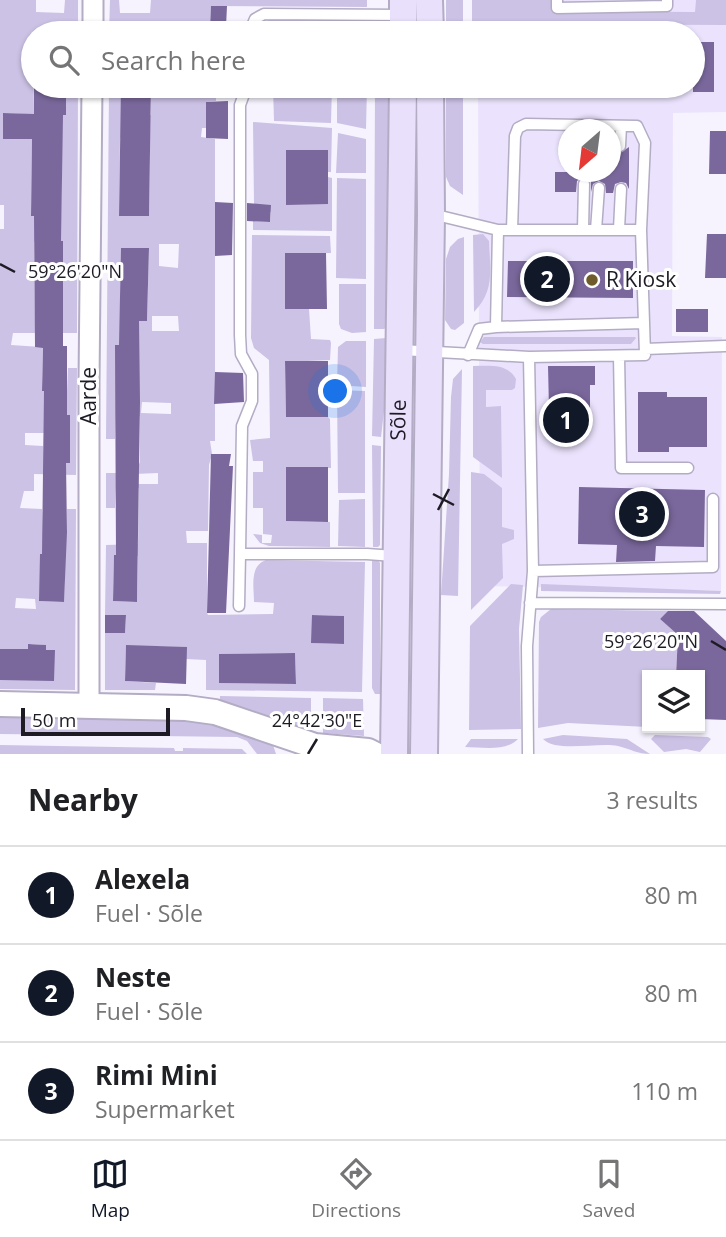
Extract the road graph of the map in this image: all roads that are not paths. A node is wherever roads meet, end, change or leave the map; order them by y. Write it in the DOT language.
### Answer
graph roads {
  1 [pos="93,0"];
  2 [pos="429,0"];
  3 [pos="557,0"];
  4 [pos="667,0"];
  5 [pos="636,3"];
  6 [pos="652,3"];
  7 [pos="580,4"];
  8 [pos="595,4"];
  9 [pos="621,4"];
  10 [pos="403,16"];
  11 [pos="93,21"];
  12 [pos="254,21"];
  13 [pos="430,21"];
  14 [pos="92,98"];
  15 [pos="243,98"];
  16 [pos="404,98"];
  17 [pos="429,98"];
  18 [pos="558,126"];
  19 [pos="621,126"];
  20 [pos="584,184"];
  21 [pos="599,188"];
  22 [pos="621,189"];
  23 [pos="417,213"];
  24 [pos="583,229"];
  25 [pos="620,229"];
  26 [pos="498,230"];
  27 [pos="512,230"];
  28 [pos="596,230"];
  29 [pos="641,230"];
  30 [pos="644,323"];
  31 [pos="496,327"];
  32 [pos="725,346"];
  33 [pos="645,349"];
  34 [pos="401,350"];
  35 [pos="429,351"];
  36 [pos="468,355"];
  37 [pos="619,356"];
  38 [pos="529,358"];
  39 [pos="688,468"];
  40 [pos="713,499"];
  41 [pos="240,554"];
  42 [pos="395,556"];
  43 [pos="533,571"];
  44 [pos="530,603"];
  45 [pos="726,604"];
  46 [pos="239,606"];
  47 [pos="0,704"];
  48 [pos="89,706"];
  49 [pos="270,731"];
  50 [pos="287,754"];
  51 [pos="374,754"];
  52 [pos="394,754"];
  53 [pos="424,754"];
  54 [pos="528,754"];
  1 -- 11 [label="street"];
  2 -- 13 [label="main road"];
  3 -- 7 [label="lane"];
  4 -- 6 [label="lane"];
  5 -- 6 [label="lane"];
  5 -- 9 [label="lane"];
  7 -- 8 [label="lane"];
  8 -- 9 [label="lane"];
  10 -- 12 [label="lane"];
  14 -- 48 [label="street, Aarde"];
  15 -- 41 [label="lane"];
  16 -- 23 [label="main road, Sõle"];
  17 -- 23 [label="main road, Sõle"];
  18 -- 27 [label="lane"];
  19 -- 29 [label="lane"];
  20 -- 24 [label="lane"];
  21 -- 28 [label="lane"];
  22 -- 25 [label="lane"];
  23 -- 26 [label="lane"];
  23 -- 34 [label="main road, Sõle"];
  23 -- 35 [label="main road, Sõle"];
  24 -- 27 [label="lane"];
  24 -- 28 [label="lane"];
  25 -- 28 [label="lane"];
  25 -- 29 [label="lane"];
  26 -- 27 [label="lane"];
  26 -- 31 [label="lane"];
  29 -- 30 [label="lane"];
  30 -- 31 [label="lane"];
  30 -- 33 [label="lane"];
  31 -- 36 [label="lane"];
  32 -- 33 [label="lane"];
  33 -- 37 [label="lane"];
  34 -- 35 [label="lane"];
  34 -- 42 [label="main road, Sõle"];
  35 -- 36 [label="lane"];
  35 -- 53 [label="main road, Sõle"];
  36 -- 38 [label="lane"];
  37 -- 38 [label="lane"];
  37 -- 39 [label="lane"];
  38 -- 43 [label="lane"];
  40 -- 43 [label="lane"];
  41 -- 42 [label="lane"];
  41 -- 46 [label="lane"];
  42 -- 52 [label="main road, Sõle"];
  43 -- 44 [label="lane"];
  44 -- 45 [label="lane"];
  44 -- 54 [label="lane"];
  47 -- 48 [label="street"];
  48 -- 49 [label="street"];
  49 -- 50 [label="street"];
  49 -- 51 [label="street"];
}
